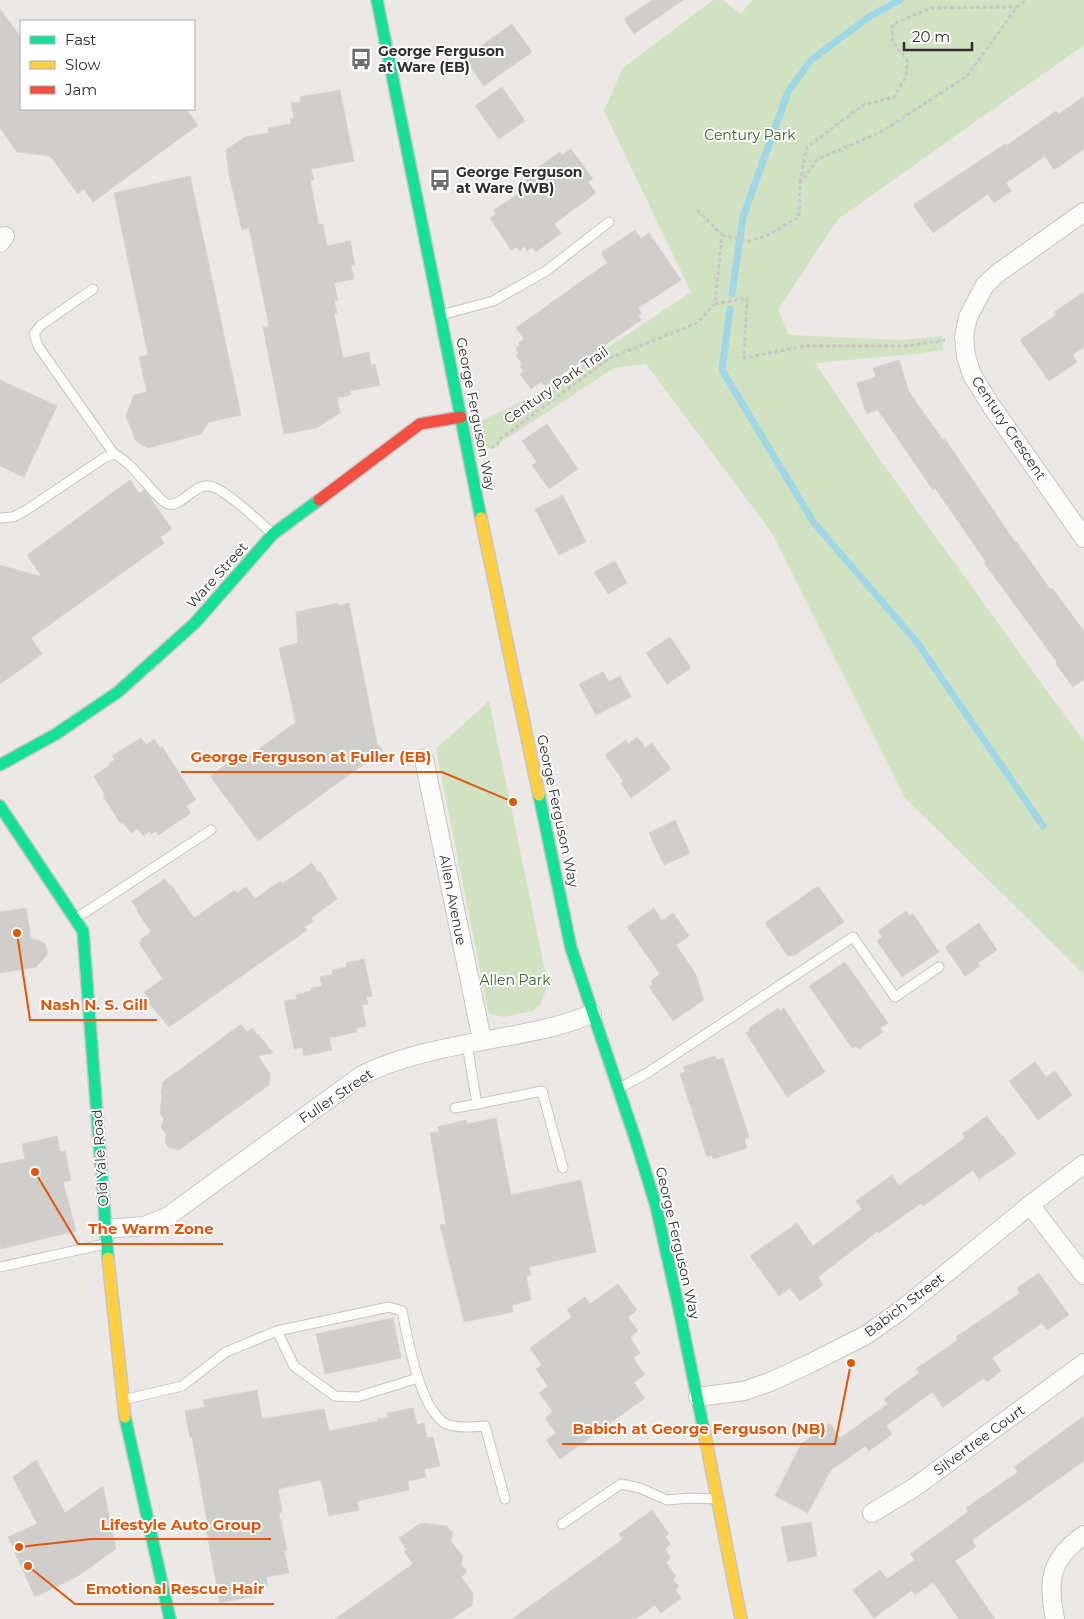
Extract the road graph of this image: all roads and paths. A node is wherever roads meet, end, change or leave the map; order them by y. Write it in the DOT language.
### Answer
graph roads {
  1 [pos="377,0"];
  2 [pos="1028,0"];
  3 [pos="1017,7"];
  4 [pos="800,183"];
  5 [pos="698,210"];
  6 [pos="1084,212"];
  7 [pos="609,222"];
  8 [pos="722,235"];
  9 [pos="93,289"];
  10 [pos="715,304"];
  11 [pos="441,316"];
  12 [pos="964,337"];
  13 [pos="462,417"];
  14 [pos="491,448"];
  15 [pos="114,454"];
  16 [pos="0,518"];
  17 [pos="273,534"];
  18 [pos="1084,538"];
  19 [pos="424,759"];
  20 [pos="0,765"];
  21 [pos="0,806"];
  22 [pos="211,830"];
  23 [pos="74,919"];
  24 [pos="939,967"];
  25 [pos="592,1014"];
  26 [pos="475,1042"];
  27 [pos="618,1089"];
  28 [pos="478,1104"];
  29 [pos="455,1108"];
  30 [pos="1084,1164"];
  31 [pos="563,1168"];
  32 [pos="1030,1204"];
  33 [pos="106,1236"];
  34 [pos="0,1267"];
  35 [pos="1084,1275"];
  36 [pos="276,1331"];
  37 [pos="1084,1363"];
  38 [pos="418,1378"];
  39 [pos="698,1397"];
  40 [pos="122,1400"];
  41 [pos="505,1499"];
  42 [pos="717,1499"];
  43 [pos="872,1514"];
  44 [pos="562,1524"];
  45 [pos="1084,1535"];
  46 [pos="170,1619"];
  47 [pos="741,1619"];
  48 [pos="1055,1619"];
  1 -- 11 [label="main road, George Ferguson Way"];
  2 -- 3 [label="path"];
  3 -- 4 [label="path"];
  3 -- 4 [label="path"];
  4 -- 8 [label="path"];
  5 -- 8 [label="path"];
  6 -- 12 [label="street, Century Crescent"];
  7 -- 11 [label="lane"];
  8 -- 10 [label="path"];
  9 -- 15 [label="lane"];
  10 -- 12 [label="path"];
  10 -- 14 [label="path, Century Park Trail"];
  11 -- 13 [label="main road, George Ferguson Way"];
  12 -- 18 [label="street, Century Crescent"];
  13 -- 17 [label="main road, Ware Street"];
  13 -- 25 [label="main road, George Ferguson Way"];
  15 -- 16 [label="lane"];
  15 -- 17 [label="lane"];
  17 -- 20 [label="main road, Ware Street"];
  19 -- 26 [label="street, Allen Avenue"];
  21 -- 23 [label="main road, Old Yale Road"];
  22 -- 23 [label="lane"];
  23 -- 33 [label="main road, Old Yale Road"];
  24 -- 27 [label="lane"];
  25 -- 26 [label="street, Fuller Street"];
  25 -- 27 [label="main road, George Ferguson Way"];
  26 -- 28 [label="lane"];
  26 -- 33 [label="street, Fuller Street"];
  27 -- 39 [label="main road, George Ferguson Way"];
  28 -- 29 [label="lane"];
  28 -- 31 [label="lane"];
  30 -- 32 [label="street, Babich Street"];
  32 -- 35 [label="street"];
  32 -- 39 [label="street, Babich Street"];
  33 -- 34 [label="lane"];
  33 -- 40 [label="main road, Old Yale Road"];
  36 -- 38 [label="lane"];
  36 -- 38 [label="lane"];
  36 -- 40 [label="lane"];
  37 -- 43 [label="street, Silvertree Court"];
  38 -- 41 [label="lane"];
  39 -- 42 [label="main road, George Ferguson Way"];
  40 -- 46 [label="main road, Old Yale Road"];
  42 -- 44 [label="lane"];
  42 -- 47 [label="main road, George Ferguson Way"];
  45 -- 48 [label="street"];
}
